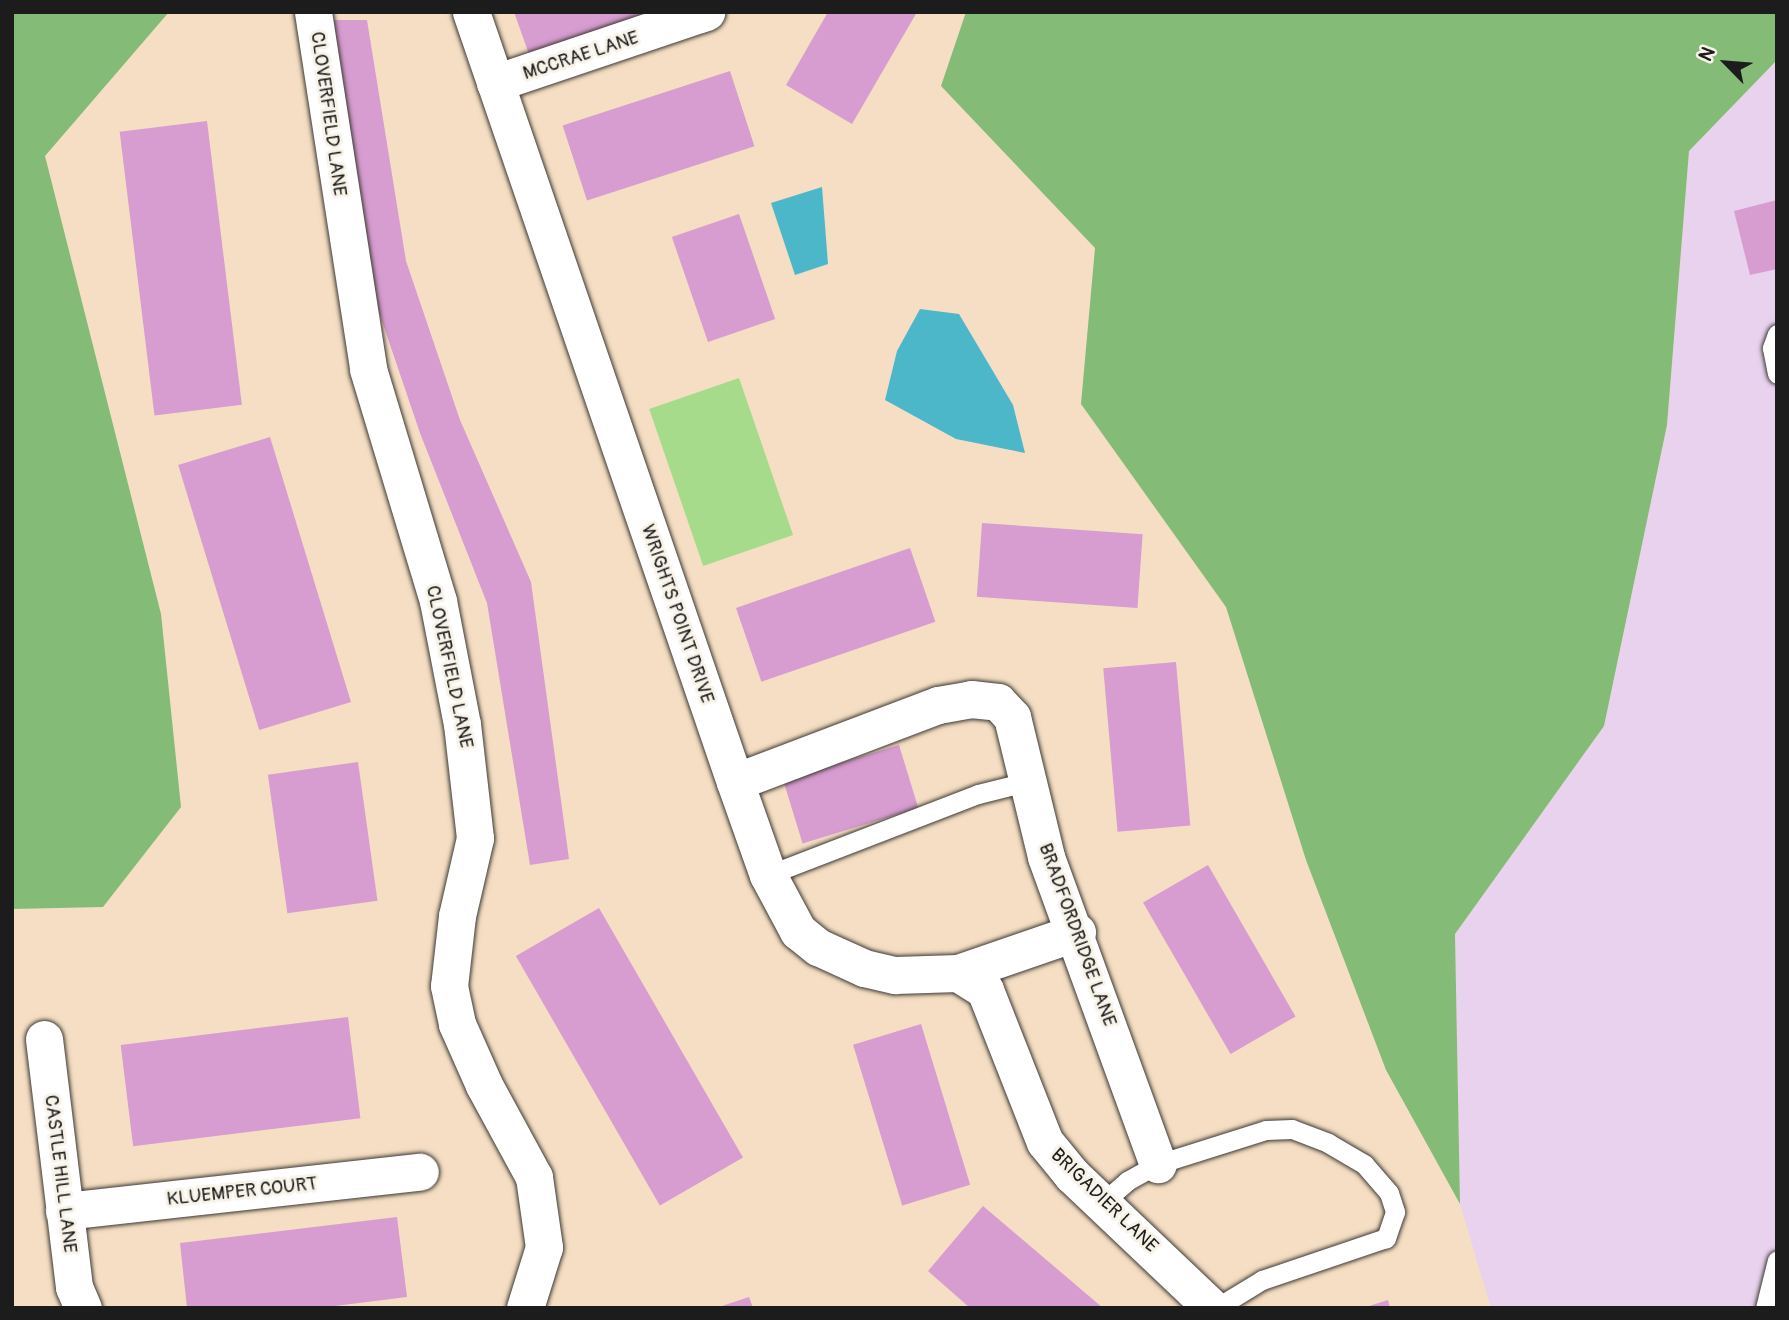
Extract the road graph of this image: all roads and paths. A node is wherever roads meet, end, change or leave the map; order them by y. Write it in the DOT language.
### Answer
graph roads {
  1 [pos="313,12"];
  2 [pos="471,12"];
  3 [pos="706,12"];
  4 [pos="495,83"];
  5 [pos="1777,334"];
  6 [pos="1777,374"];
  7 [pos="735,782"];
  8 [pos="1026,782"];
  9 [pos="768,875"];
  10 [pos="1077,932"];
  11 [pos="958,973"];
  12 [pos="44,1039"];
  13 [pos="1158,1164"];
  14 [pos="420,1172"];
  15 [pos="1102,1203"];
  16 [pos="64,1211"];
  17 [pos="1777,1260"];
  18 [pos="1773,1286"];
  19 [pos="83,1308"];
  20 [pos="525,1308"];
  21 [pos="1214,1308"];
  22 [pos="1765,1308"];
  1 -- 20 [label="street, CLOVERFIELD LANE"];
  2 -- 4 [label="street, WRIGHTS POINT DRIVE"];
  3 -- 4 [label="street, MCCRAE LANE"];
  4 -- 7 [label="street, WRIGHTS POINT DRIVE"];
  5 -- 6 [label="lane"];
  7 -- 8 [label="street, BRADFORDRIDGE LANE"];
  7 -- 9 [label="street, WRIGHTS POINT DRIVE"];
  8 -- 9 [label="lane"];
  8 -- 10 [label="street, BRADFORDRIDGE LANE"];
  9 -- 11 [label="street, WRIGHTS POINT DRIVE"];
  10 -- 11 [label="street, WRIGHTS POINT DRIVE"];
  10 -- 13 [label="street, BRADFORDRIDGE LANE"];
  11 -- 15 [label="street, BRIGADIER LANE"];
  12 -- 16 [label="street, CASTLE HILL LANE"];
  13 -- 15 [label="lane"];
  13 -- 21 [label="lane"];
  14 -- 16 [label="street, KLUEMPER COURT"];
  15 -- 21 [label="street, BRIGADIER LANE"];
  16 -- 19 [label="street, CASTLE HILL LANE"];
  17 -- 18 [label="lane"];
  18 -- 22 [label="lane"];
}
